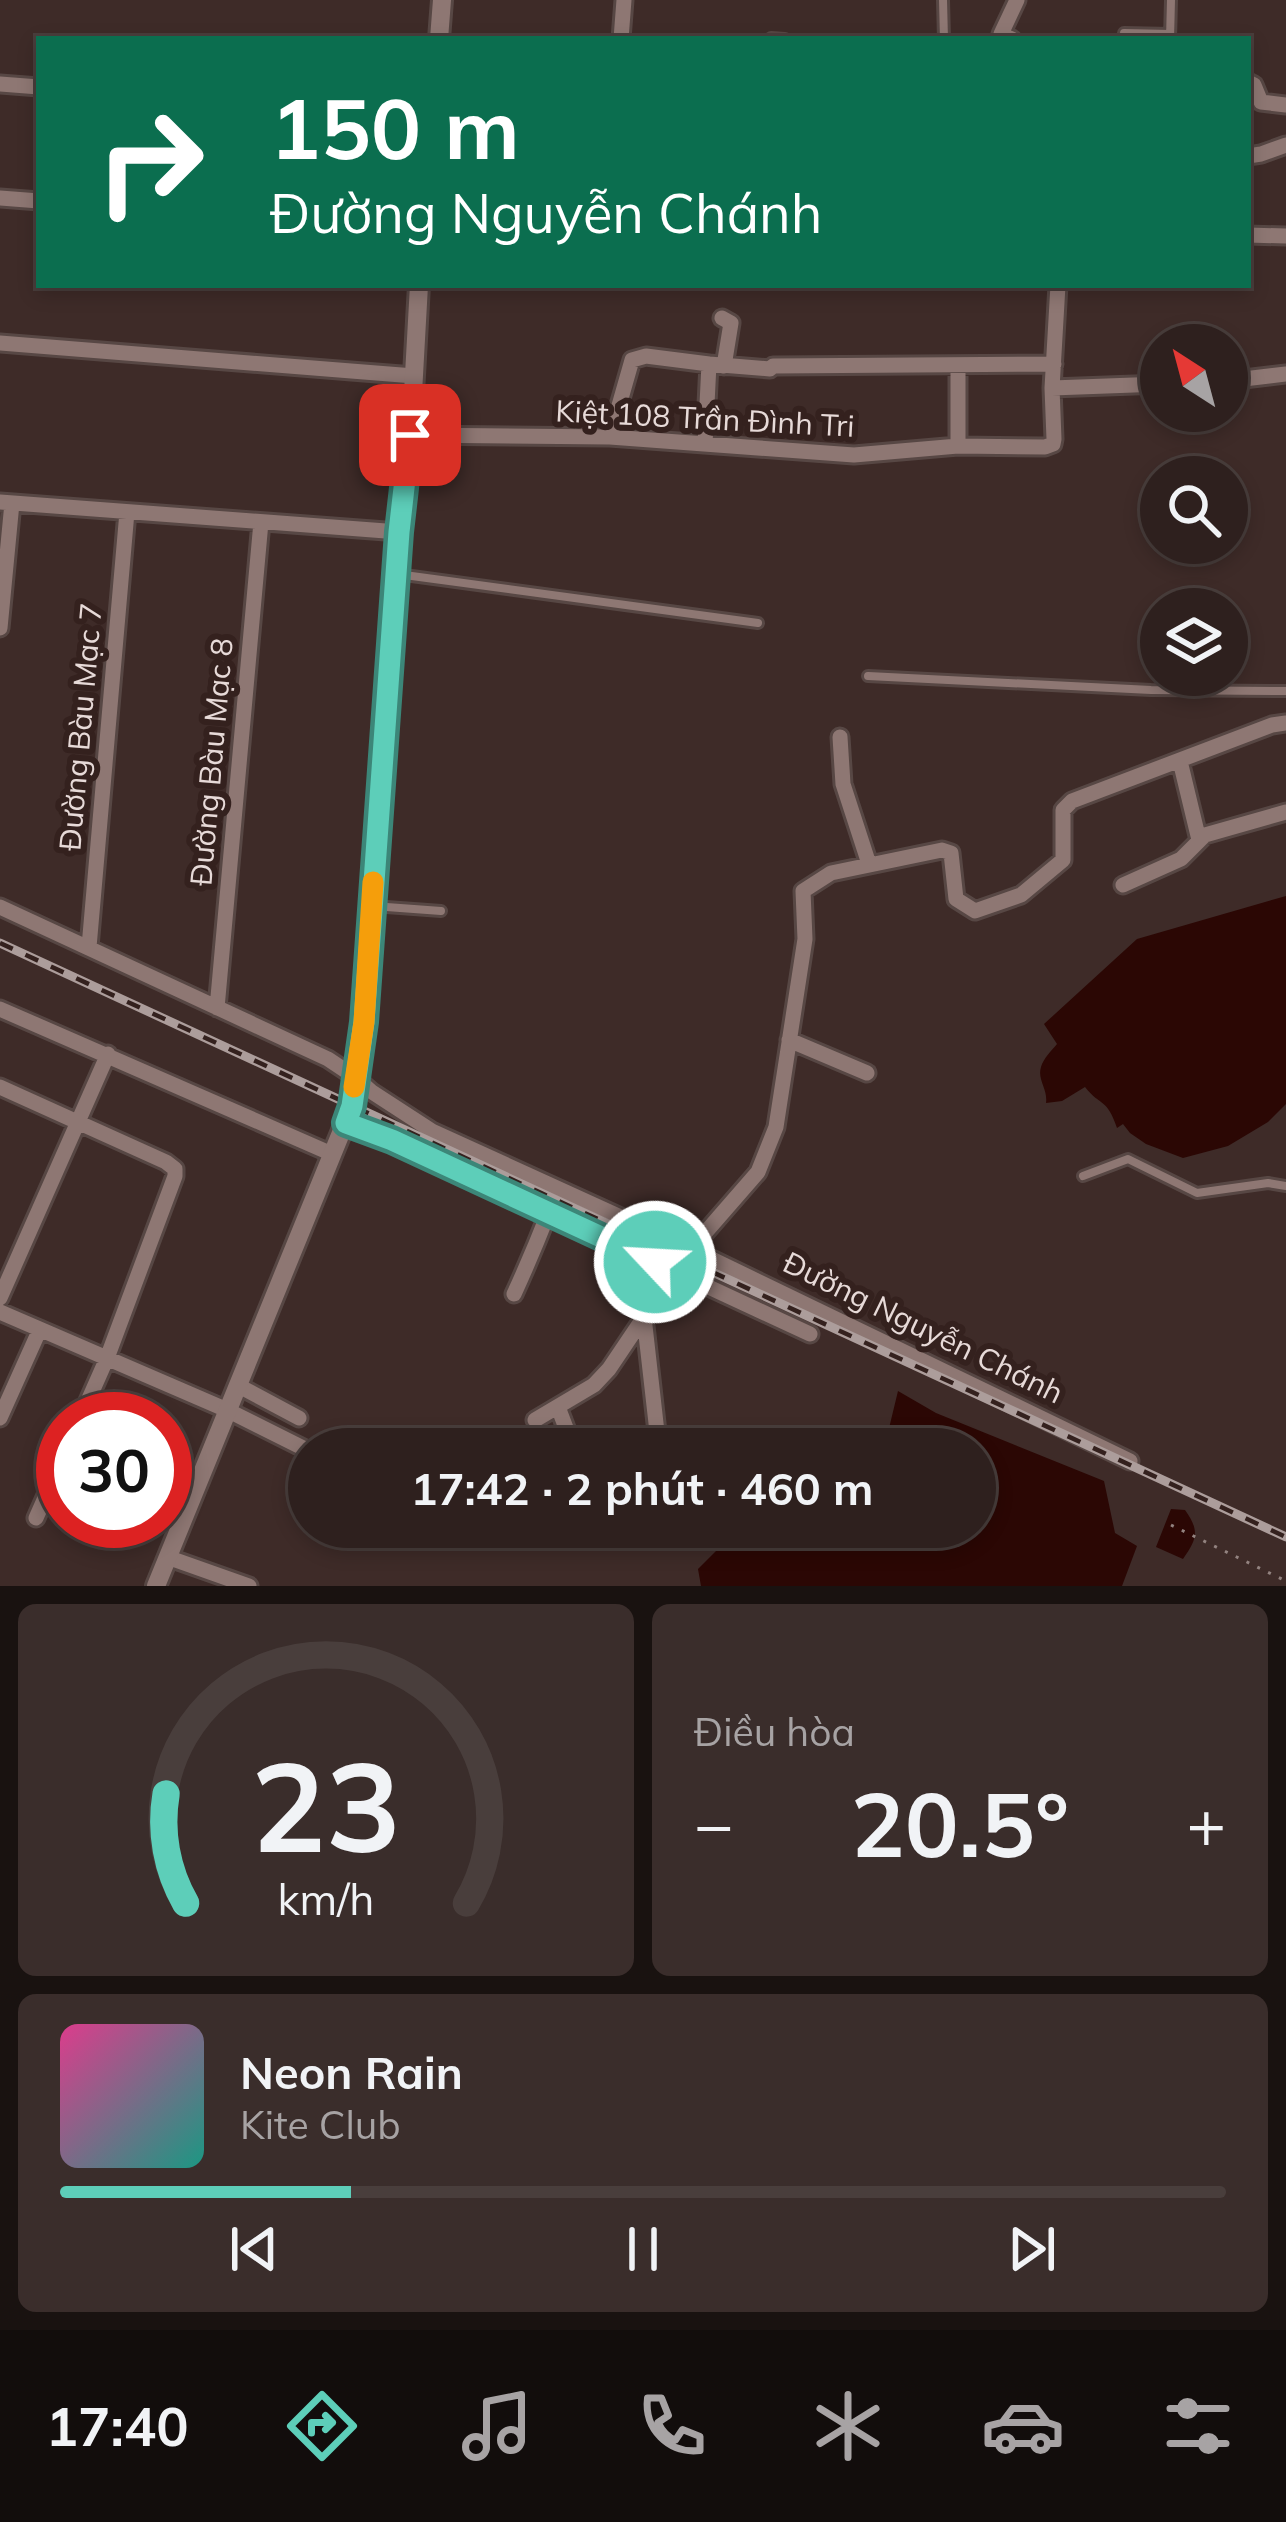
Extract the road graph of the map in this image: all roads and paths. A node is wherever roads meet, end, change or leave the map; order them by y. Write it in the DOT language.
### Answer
graph roads {
  1 [pos="442,0"];
  2 [pos="624,0"];
  3 [pos="943,0"];
  4 [pos="1017,0"];
  5 [pos="1171,0"];
  6 [pos="1124,33"];
  7 [pos="439,36"];
  8 [pos="621,36"];
  9 [pos="944,36"];
  10 [pos="1005,36"];
  11 [pos="1170,36"];
  12 [pos="0,84"];
  13 [pos="1251,84"];
  14 [pos="36,87"];
  15 [pos="1286,105"];
  16 [pos="1286,146"];
  17 [pos="1251,155"];
  18 [pos="0,198"];
  19 [pos="36,201"];
  20 [pos="1251,235"];
  21 [pos="1286,236"];
  22 [pos="419,288"];
  23 [pos="1058,288"];
  24 [pos="722,318"];
  25 [pos="0,343"];
  26 [pos="1054,364"];
  27 [pos="717,365"];
  28 [pos="958,365"];
  29 [pos="1286,374"];
  30 [pos="414,376"];
  31 [pos="1248,379"];
  32 [pos="1140,385"];
  33 [pos="1052,388"];
  34 [pos="410,435"];
  35 [pos="610,437"];
  36 [pos="705,444"];
  37 [pos="958,446"];
  38 [pos="6,503"];
  39 [pos="127,512"];
  40 [pos="261,522"];
  41 [pos="399,532"];
  42 [pos="396,574"];
  43 [pos="758,623"];
  44 [pos="0,628"];
  45 [pos="868,676"];
  46 [pos="1286,691"];
  47 [pos="1286,723"];
  48 [pos="840,737"];
  49 [pos="1180,761"];
  50 [pos="1286,812"];
  51 [pos="1198,840"];
  52 [pos="868,864"];
  53 [pos="1123,885"];
  54 [pos="371,906"];
  55 [pos="0,907"];
  56 [pos="441,911"];
  57 [pos="89,947"];
  58 [pos="217,1008"];
  59 [pos="0,1009"];
  60 [pos="789,1040"];
  61 [pos="108,1054"];
  62 [pos="867,1073"];
  63 [pos="355,1077"];
  64 [pos="0,1087"];
  65 [pos="78,1122"];
  66 [pos="346,1123"];
  67 [pos="332,1154"];
  68 [pos="1083,1176"];
  69 [pos="1286,1186"];
  70 [pos="548,1214"];
  71 [pos="691,1249"];
  72 [pos="655,1262"];
  73 [pos="514,1294"];
  74 [pos="0,1298"];
  75 [pos="0,1312"];
  76 [pos="644,1317"];
  77 [pos="40,1329"];
  78 [pos="810,1334"];
  79 [pos="107,1358"];
  80 [pos="237,1385"];
  81 [pos="92,1392"];
  82 [pos="558,1408"];
  83 [pos="227,1410"];
  84 [pos="0,1418"];
  85 [pos="298,1418"];
  86 [pos="535,1420"];
  87 [pos="566,1428"];
  88 [pos="657,1428"];
  89 [pos="288,1440"];
  90 [pos="1130,1461"];
  91 [pos="1172,1525"];
  92 [pos="167,1557"];
  93 [pos="1286,1581"];
  94 [pos="155,1586"];
  95 [pos="249,1586"];
  1 -- 7 [label="street"];
  2 -- 8 [label="street"];
  3 -- 9 [label="lane"];
  4 -- 10 [label="street"];
  5 -- 11 [label="lane"];
  6 -- 11 [label="lane"];
  12 -- 14 [label="street"];
  13 -- 15 [label="street"];
  16 -- 17 [label="street"];
  18 -- 19 [label="street"];
  20 -- 21 [label="street"];
  22 -- 30 [label="street"];
  23 -- 26 [label="street, Kiệt 108 Trần Đình Tri"];
  24 -- 27 [label="street"];
  25 -- 30 [label="street"];
  26 -- 28 [label="street"];
  26 -- 33 [label="street, Kiệt 108 Trần Đình Tri"];
  27 -- 28 [label="street"];
  27 -- 35 [label="street"];
  27 -- 36 [label="street"];
  28 -- 37 [label="street"];
  29 -- 31 [label="street"];
  30 -- 34 [label="street"];
  32 -- 33 [label="street"];
  33 -- 37 [label="street, Kiệt 108 Trần Đình Tri"];
  34 -- 35 [label="street, Kiệt 108 Trần Đình Tri"];
  34 -- 41 [label="street"];
  35 -- 36 [label="street, Kiệt 108 Trần Đình Tri"];
  36 -- 37 [label="street, Kiệt 108 Trần Đình Tri"];
  38 -- 39 [label="street"];
  38 -- 44 [label="street"];
  39 -- 40 [label="street"];
  39 -- 57 [label="street, Đường Bàu Mạc 7"];
  40 -- 41 [label="street"];
  40 -- 58 [label="street, Đường Bàu Mạc 8"];
  41 -- 42 [label="street"];
  42 -- 43 [label="lane"];
  42 -- 54 [label="street"];
  45 -- 46 [label="lane"];
  47 -- 49 [label="street"];
  48 -- 52 [label="street"];
  49 -- 51 [label="street"];
  49 -- 52 [label="street"];
  50 -- 51 [label="street"];
  51 -- 53 [label="street"];
  52 -- 60 [label="street"];
  54 -- 56 [label="lane"];
  54 -- 63 [label="street"];
  55 -- 57 [label="street, Đường Nguyễn Chánh"];
  57 -- 58 [label="street, Đường Nguyễn Chánh"];
  58 -- 63 [label="street, Đường Nguyễn Chánh"];
  59 -- 61 [label="street"];
  60 -- 62 [label="street"];
  60 -- 71 [label="street"];
  61 -- 65 [label="street"];
  61 -- 67 [label="street"];
  63 -- 66 [label="street"];
  63 -- 71 [label="street, Đường Nguyễn Chánh"];
  64 -- 65 [label="street"];
  65 -- 74 [label="street"];
  65 -- 79 [label="street"];
  66 -- 67 [label="street"];
  66 -- 70 [label="street, Đường Nguyễn Chánh"];
  67 -- 80 [label="street"];
  68 -- 69 [label="lane"];
  70 -- 72 [label="street, Đường Nguyễn Chánh"];
  70 -- 73 [label="street"];
  71 -- 90 [label="street, Đường Nguyễn Chánh"];
  72 -- 76 [label="street"];
  72 -- 78 [label="street, Đường Nguyễn Chánh"];
  75 -- 77 [label="street"];
  76 -- 82 [label="street"];
  76 -- 88 [label="street"];
  77 -- 79 [label="street"];
  77 -- 84 [label="street"];
  79 -- 81 [label="street"];
  79 -- 83 [label="street"];
  80 -- 83 [label="street"];
  80 -- 85 [label="street"];
  82 -- 86 [label="street"];
  82 -- 87 [label="street"];
  83 -- 89 [label="street"];
  83 -- 92 [label="street"];
  91 -- 93 [label="path"];
  92 -- 94 [label="street"];
  92 -- 95 [label="street"];
}
